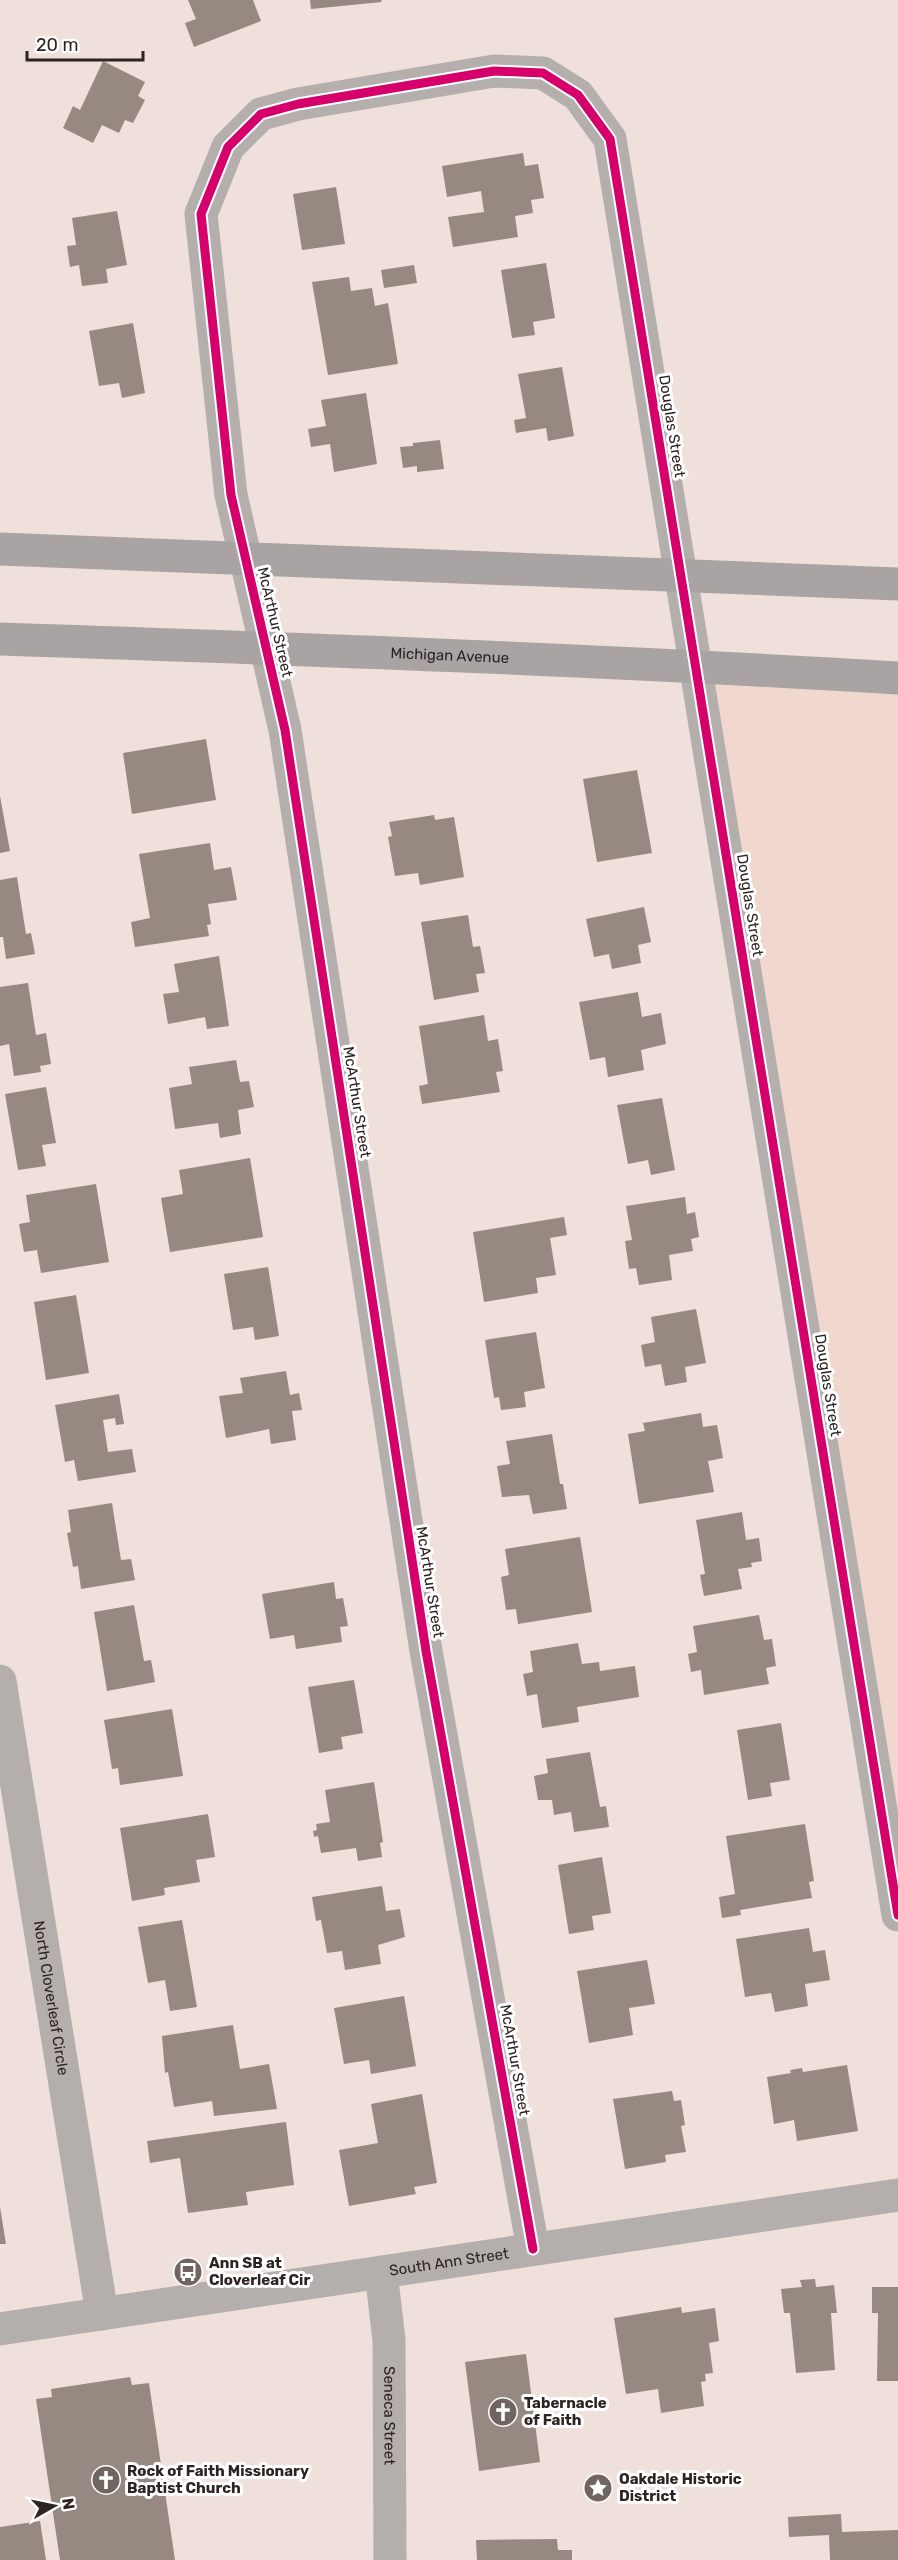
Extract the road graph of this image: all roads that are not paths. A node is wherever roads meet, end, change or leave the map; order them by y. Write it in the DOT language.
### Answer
graph roads {
  1 [pos="399,87"];
  2 [pos="0,549"];
  3 [pos="246,560"];
  4 [pos="681,576"];
  5 [pos="898,584"];
  6 [pos="0,639"];
  7 [pos="266,648"];
  8 [pos="696,666"];
  9 [pos="898,678"];
  10 [pos="0,1681"];
  11 [pos="898,1915"];
  12 [pos="898,2195"];
  13 [pos="533,2249"];
  14 [pos="381,2272"];
  15 [pos="102,2314"];
  16 [pos="0,2329"];
  17 [pos="390,2560"];
  1 -- 3 [label="street, McArthur Street"];
  1 -- 4 [label="street, Douglas Street"];
  2 -- 3 [label="main road"];
  3 -- 4 [label="main road"];
  3 -- 7 [label="street, McArthur Street"];
  4 -- 5 [label="main road"];
  4 -- 8 [label="street, Douglas Street"];
  6 -- 7 [label="main road, Michigan Avenue"];
  7 -- 8 [label="main road, Michigan Avenue"];
  7 -- 13 [label="street, McArthur Street"];
  8 -- 9 [label="main road, Michigan Avenue"];
  8 -- 11 [label="street, Douglas Street"];
  10 -- 15 [label="street, North Cloverleaf Circle"];
  12 -- 13 [label="street, South Ann Street"];
  13 -- 14 [label="street, South Ann Street"];
  14 -- 15 [label="street, South Ann Street"];
  14 -- 17 [label="street, Seneca Street"];
  15 -- 16 [label="street, South Ann Street"];
}
